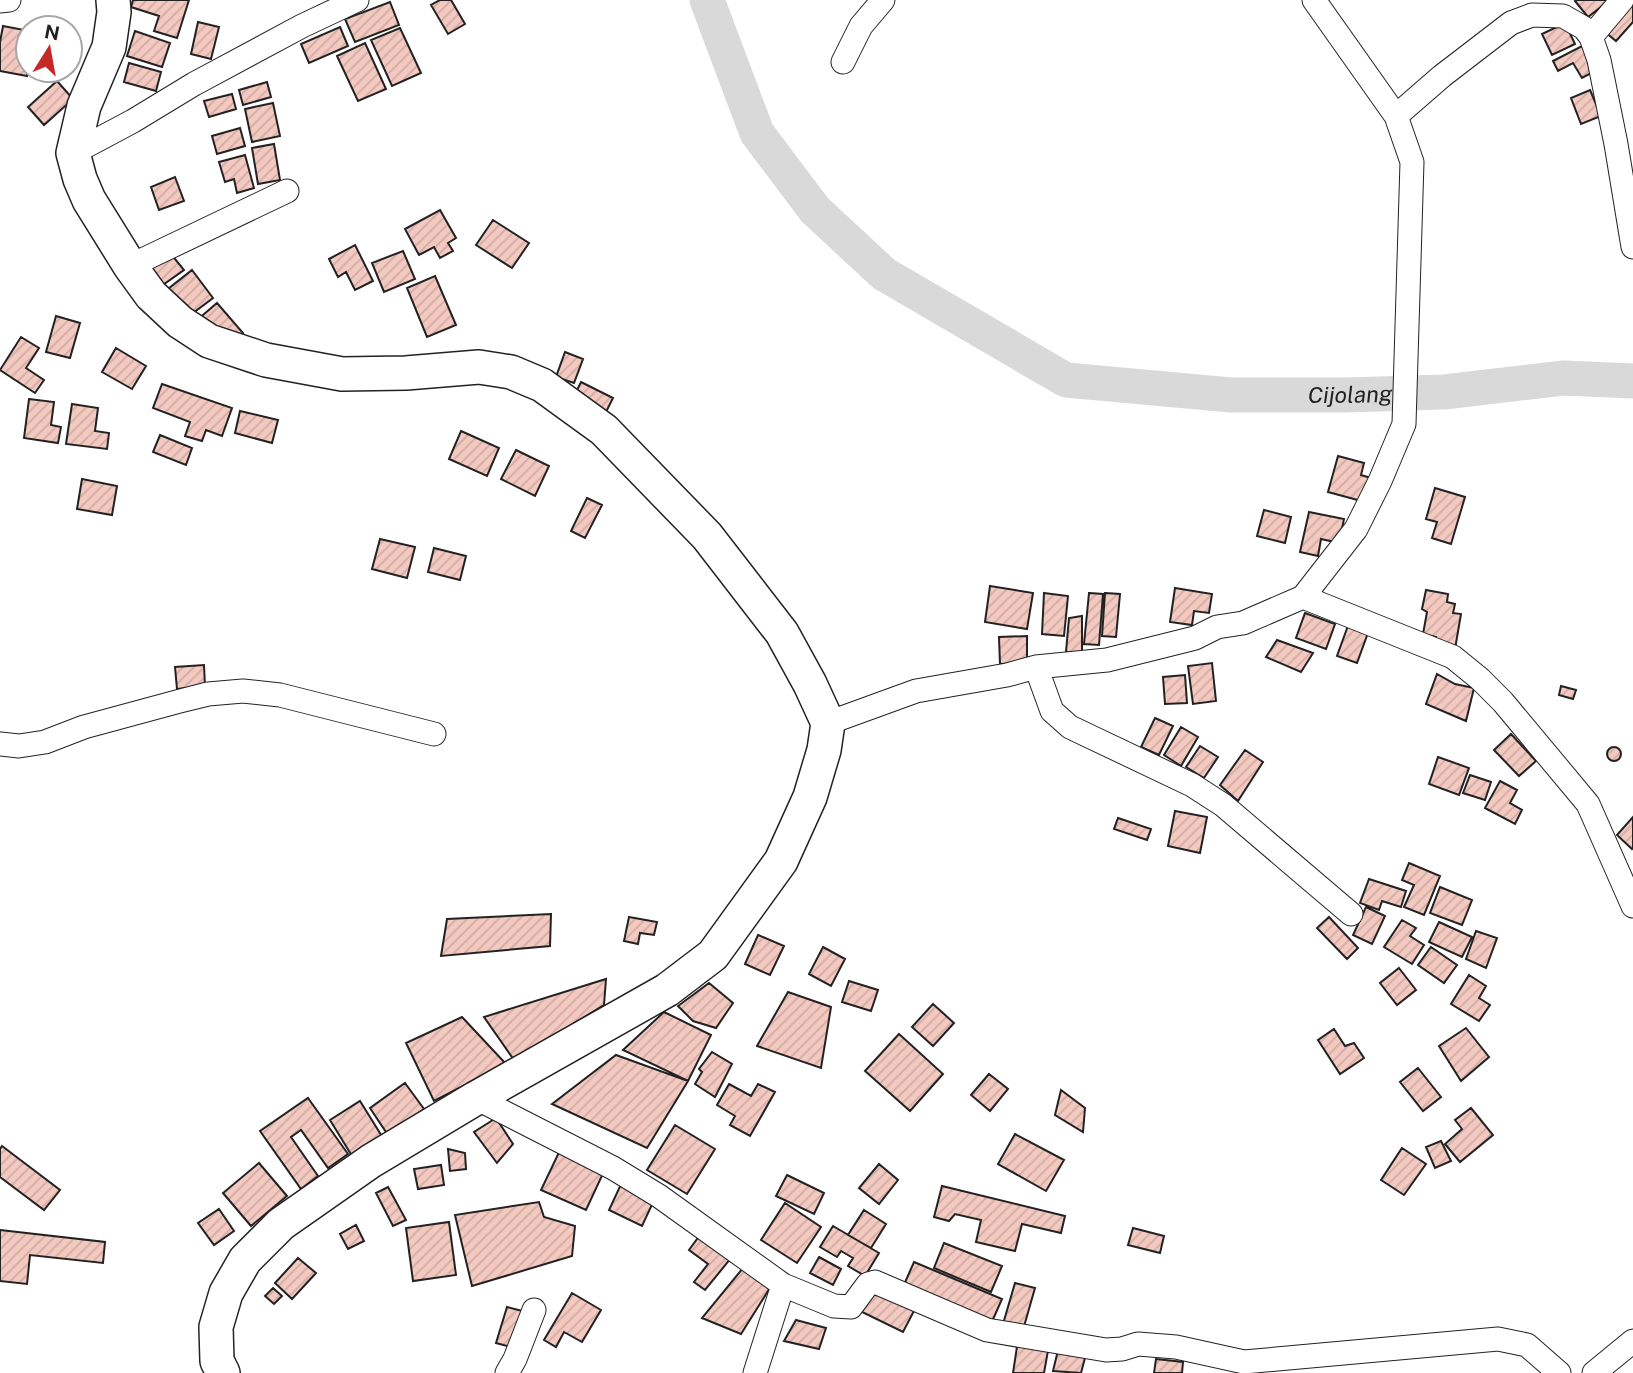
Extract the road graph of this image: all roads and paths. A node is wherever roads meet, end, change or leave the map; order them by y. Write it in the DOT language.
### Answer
graph roads {
  1 [pos="9,0"];
  2 [pos="113,0"];
  3 [pos="357,0"];
  4 [pos="883,0"];
  5 [pos="1314,0"];
  6 [pos="1622,0"];
  7 [pos="0,1"];
  8 [pos="1591,37"];
  9 [pos="843,62"];
  10 [pos="1396,116"];
  11 [pos="74,149"];
  12 [pos="288,191"];
  13 [pos="1633,247"];
  14 [pos="130,266"];
  15 [pos="1303,597"];
  16 [pos="1036,667"];
  17 [pos="828,723"];
  18 [pos="434,734"];
  19 [pos="0,744"];
  20 [pos="1633,906"];
  21 [pos="1351,914"];
  22 [pos="476,1098"];
  23 [pos="783,1285"];
  24 [pos="534,1310"];
  25 [pos="1633,1341"];
  26 [pos="223,1373"];
  27 [pos="507,1373"];
  28 [pos="755,1373"];
  29 [pos="1559,1373"];
  30 [pos="1594,1373"];
  1 -- 7 [label="street"];
  2 -- 11 [label="highway"];
  3 -- 11 [label="street"];
  4 -- 9 [label="street"];
  5 -- 10 [label="street"];
  6 -- 8 [label="street"];
  8 -- 10 [label="street"];
  8 -- 13 [label="street"];
  10 -- 15 [label="street"];
  11 -- 14 [label="highway"];
  12 -- 14 [label="street"];
  14 -- 17 [label="highway"];
  15 -- 16 [label="street"];
  15 -- 20 [label="street"];
  16 -- 17 [label="street"];
  16 -- 21 [label="street"];
  17 -- 22 [label="highway"];
  18 -- 19 [label="street"];
  22 -- 23 [label="street"];
  22 -- 26 [label="highway"];
  23 -- 28 [label="street"];
  23 -- 29 [label="street"];
  24 -- 27 [label="street"];
  25 -- 30 [label="street"];
}
